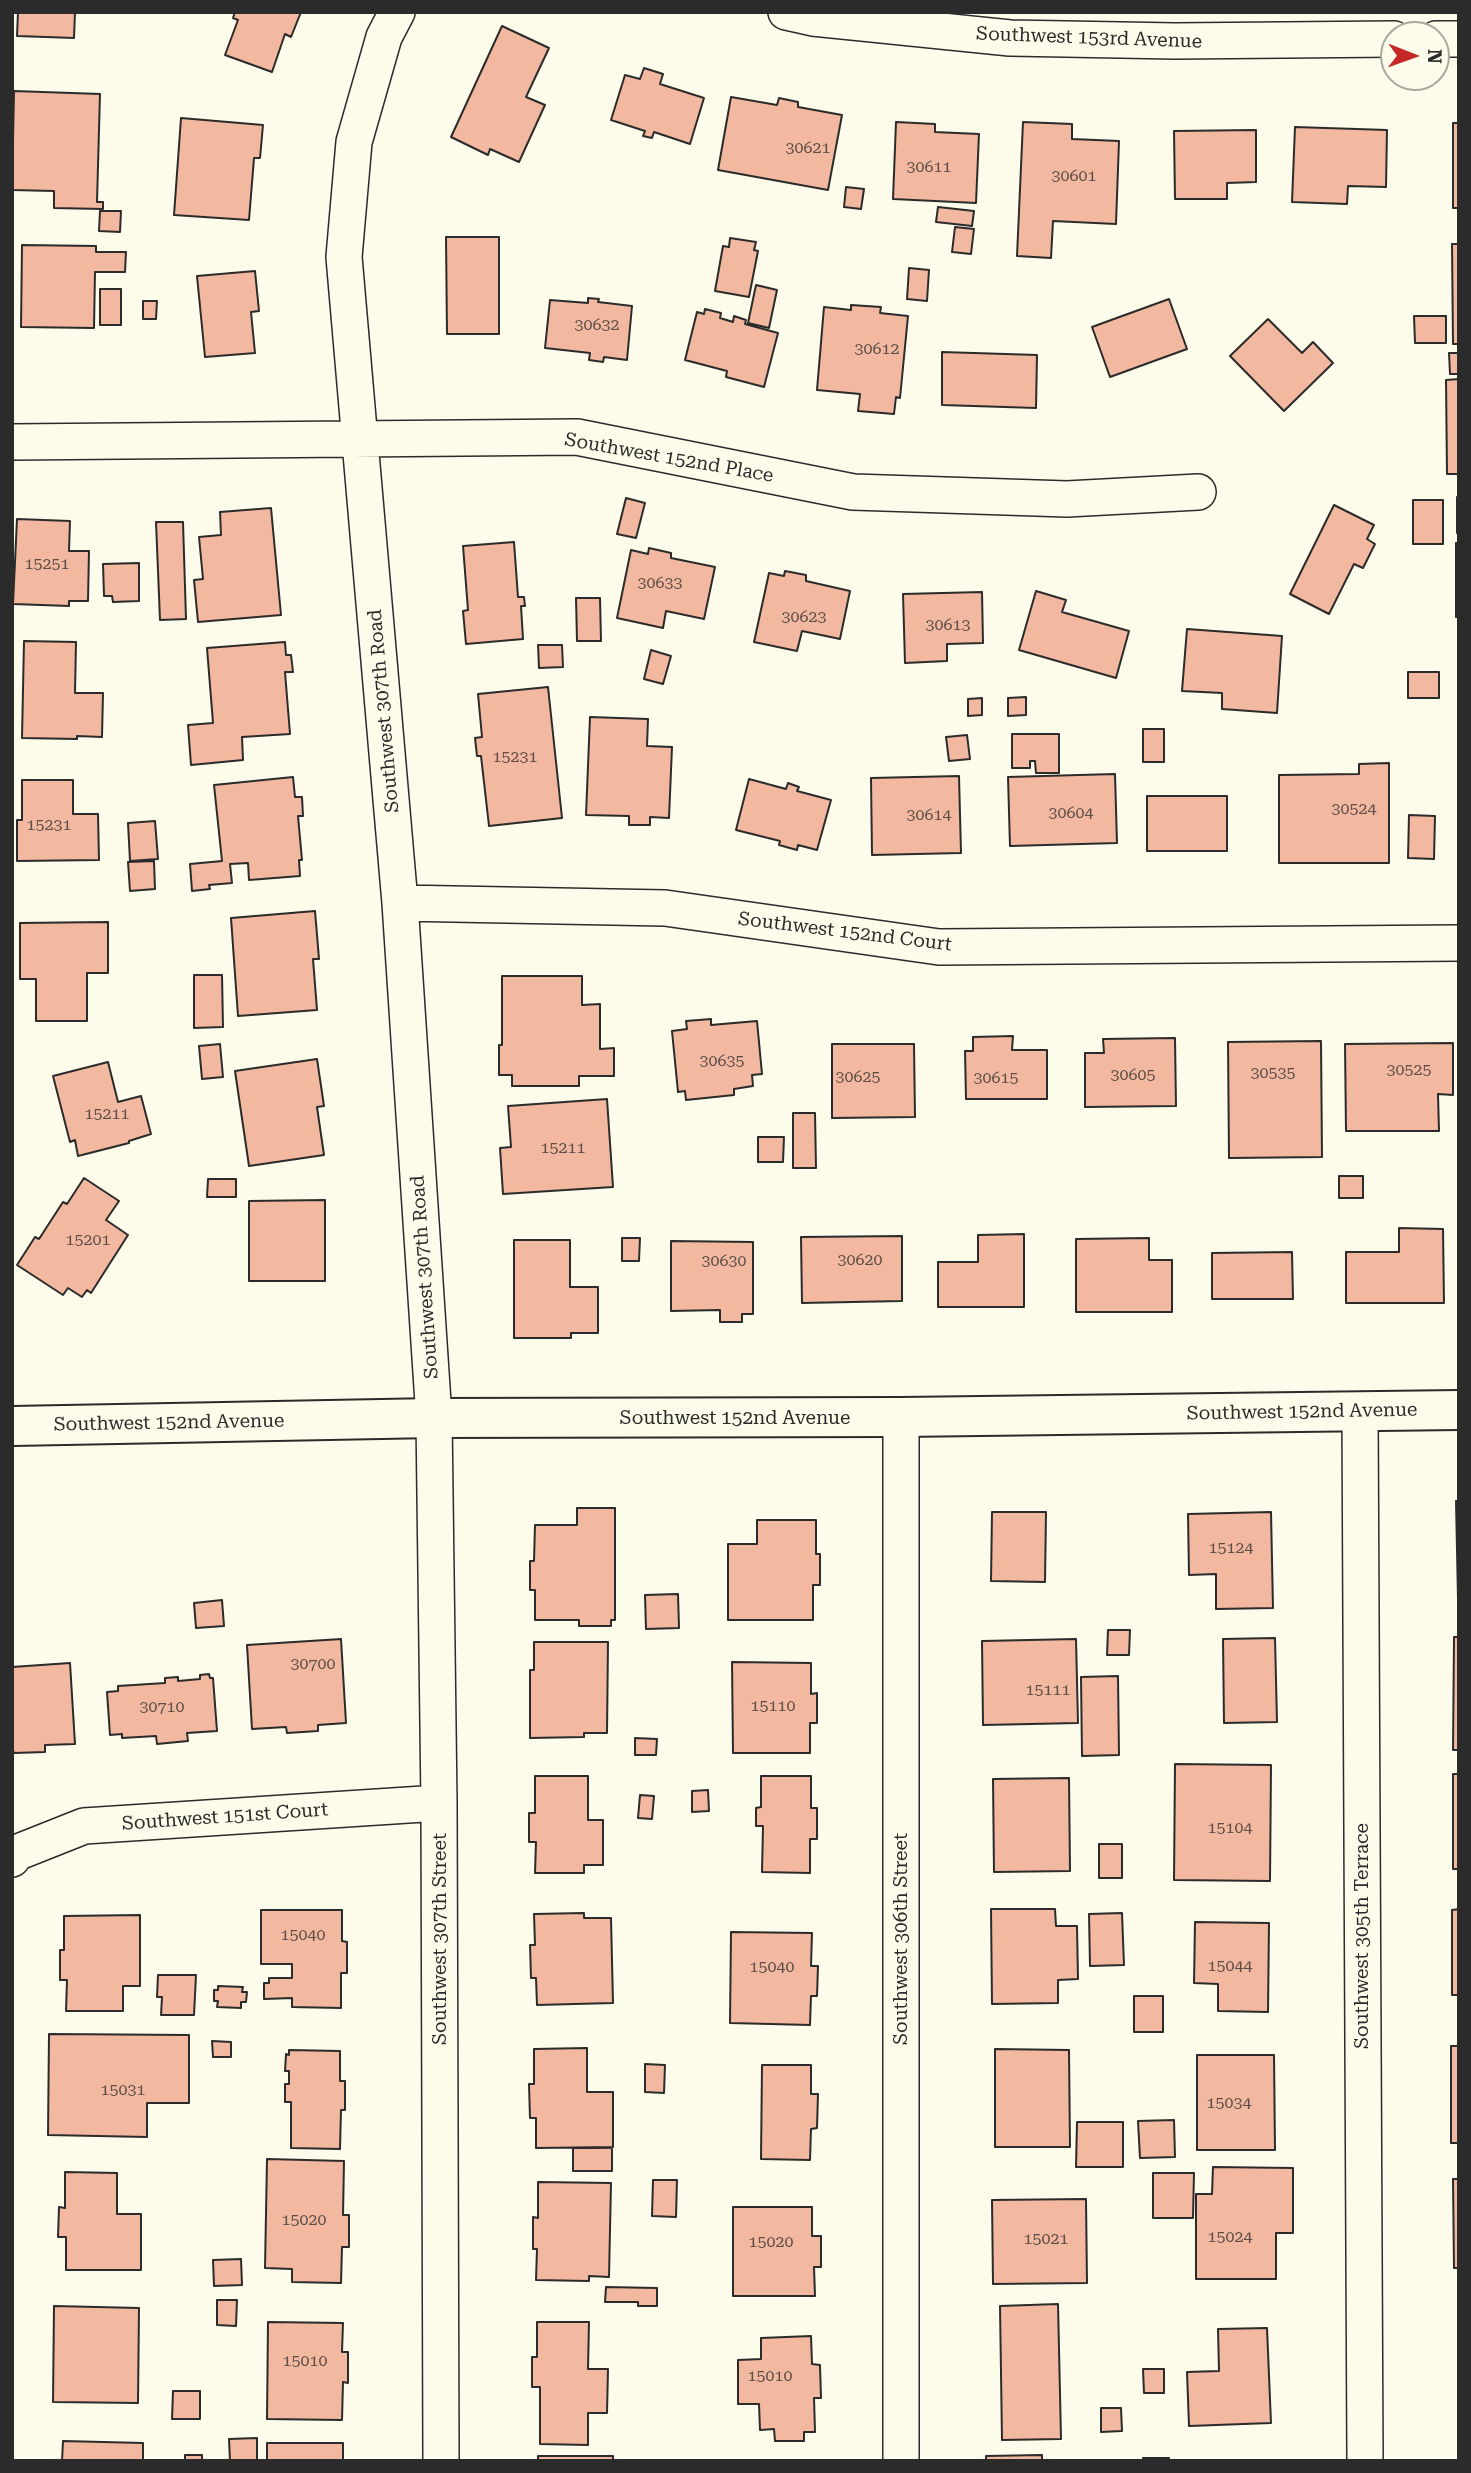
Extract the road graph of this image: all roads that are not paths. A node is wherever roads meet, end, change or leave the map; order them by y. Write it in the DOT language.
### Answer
graph roads {
  1 [pos="397,12"];
  2 [pos="786,12"];
  3 [pos="1175,27"];
  4 [pos="1380,38"];
  5 [pos="361,438"];
  6 [pos="12,442"];
  7 [pos="1198,492"];
  8 [pos="400,903"];
  9 [pos="1459,943"];
  10 [pos="1459,1410"];
  11 [pos="1360,1411"];
  12 [pos="901,1417"];
  13 [pos="434,1418"];
  14 [pos="12,1426"];
  15 [pos="439,1803"];
  16 [pos="14,1856"];
  17 [pos="442,2461"];
  18 [pos="901,2461"];
  19 [pos="1365,2461"];
  1 -- 5 [label="street, Southwest 307th Road"];
  2 -- 3 [label="street, Southwest 153rd Avenue"];
  3 -- 4 [label="street, Southwest 153rd Avenue"];
  5 -- 6 [label="street, Southwest 152nd Place"];
  5 -- 7 [label="street, Southwest 152nd Place"];
  5 -- 8 [label="street, Southwest 307th Road"];
  8 -- 9 [label="street, Southwest 152nd Court"];
  8 -- 13 [label="street, Southwest 307th Road"];
  10 -- 11 [label="street, Southwest 152nd Avenue"];
  11 -- 12 [label="street, Southwest 152nd Avenue"];
  11 -- 19 [label="street, Southwest 305th Terrace"];
  12 -- 13 [label="street, Southwest 152nd Avenue"];
  12 -- 18 [label="street, Southwest 306th Street"];
  13 -- 14 [label="street, Southwest 152nd Avenue"];
  13 -- 15 [label="street, Southwest 307th Street"];
  15 -- 16 [label="street, Southwest 151st Court"];
  15 -- 17 [label="street, Southwest 307th Street"];
}
